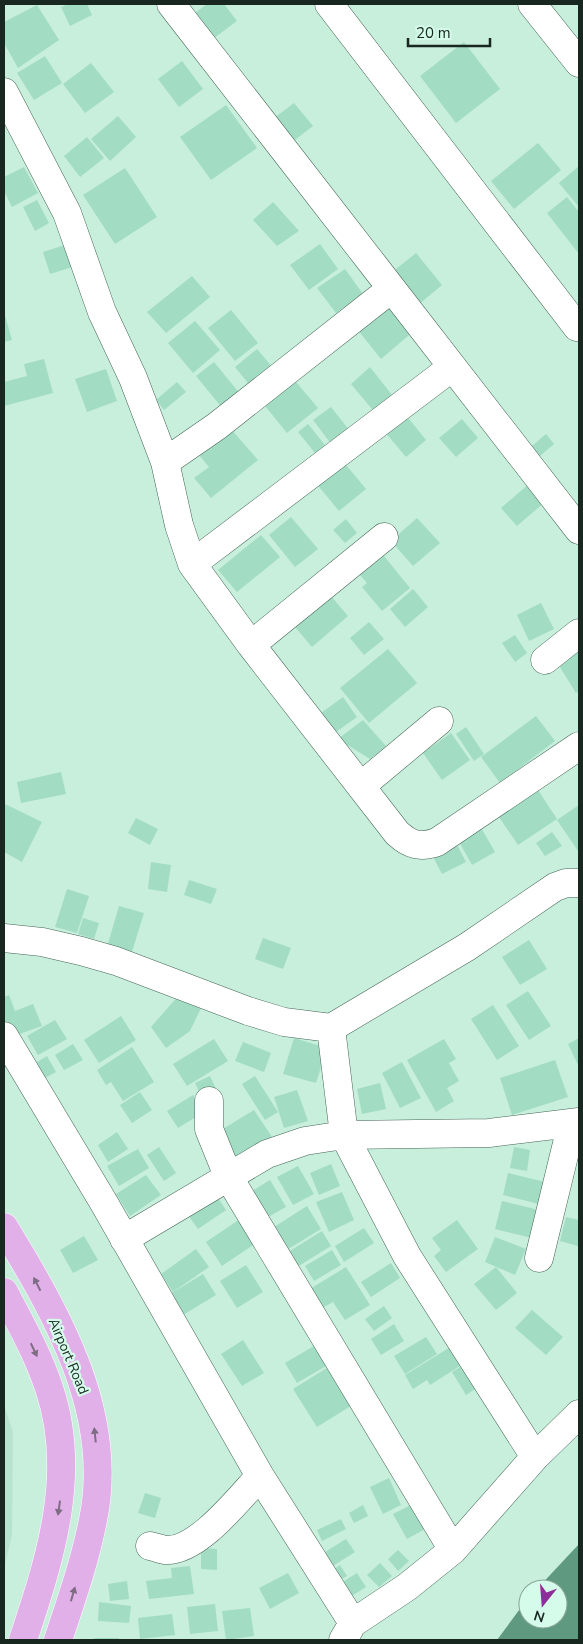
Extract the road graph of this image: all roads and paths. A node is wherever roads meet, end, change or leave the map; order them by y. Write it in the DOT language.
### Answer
graph roads {
  1 [pos="171,4"];
  2 [pos="329,4"];
  3 [pos="532,4"];
  4 [pos="579,63"];
  5 [pos="4,92"];
  6 [pos="391,289"];
  7 [pos="577,327"];
  8 [pos="451,368"];
  9 [pos="165,462"];
  10 [pos="579,530"];
  11 [pos="384,537"];
  12 [pos="192,564"];
  13 [pos="579,633"];
  14 [pos="251,645"];
  15 [pos="545,660"];
  16 [pos="440,720"];
  17 [pos="579,746"];
  18 [pos="361,786"];
  19 [pos="579,884"];
  20 [pos="4,938"];
  21 [pos="331,1028"];
  22 [pos="4,1036"];
  23 [pos="209,1102"];
  24 [pos="576,1122"];
  25 [pos="344,1135"];
  26 [pos="228,1176"];
  27 [pos="4,1227"];
  28 [pos="124,1239"];
  29 [pos="539,1258"];
  30 [pos="4,1292"];
  31 [pos="579,1414"];
  32 [pos="535,1457"];
  33 [pos="260,1476"];
  34 [pos="150,1546"];
  35 [pos="453,1550"];
  36 [pos="348,1632"];
  37 [pos="22,1640"];
  38 [pos="58,1640"];
  1 -- 6 [label="street"];
  2 -- 7 [label="street"];
  3 -- 4 [label="street"];
  5 -- 9 [label="street"];
  6 -- 8 [label="street"];
  6 -- 9 [label="street"];
  8 -- 10 [label="street"];
  8 -- 12 [label="street"];
  9 -- 12 [label="street"];
  11 -- 14 [label="street"];
  12 -- 14 [label="street"];
  13 -- 15 [label="street"];
  14 -- 18 [label="street"];
  16 -- 18 [label="street"];
  17 -- 18 [label="street"];
  19 -- 21 [label="street"];
  20 -- 21 [label="street"];
  21 -- 25 [label="street"];
  22 -- 28 [label="street"];
  23 -- 26 [label="street"];
  24 -- 25 [label="street"];
  24 -- 29 [label="street"];
  25 -- 26 [label="street"];
  25 -- 32 [label="street"];
  26 -- 28 [label="street"];
  26 -- 35 [label="street"];
  38 -- 27 [label="main road, Airport Road, one-way"];
  28 -- 33 [label="street"];
  30 -- 37 [label="main road, one-way"];
  31 -- 32 [label="street"];
  32 -- 35 [label="street"];
  33 -- 34 [label="street"];
  33 -- 36 [label="street"];
  35 -- 36 [label="street"];
}
